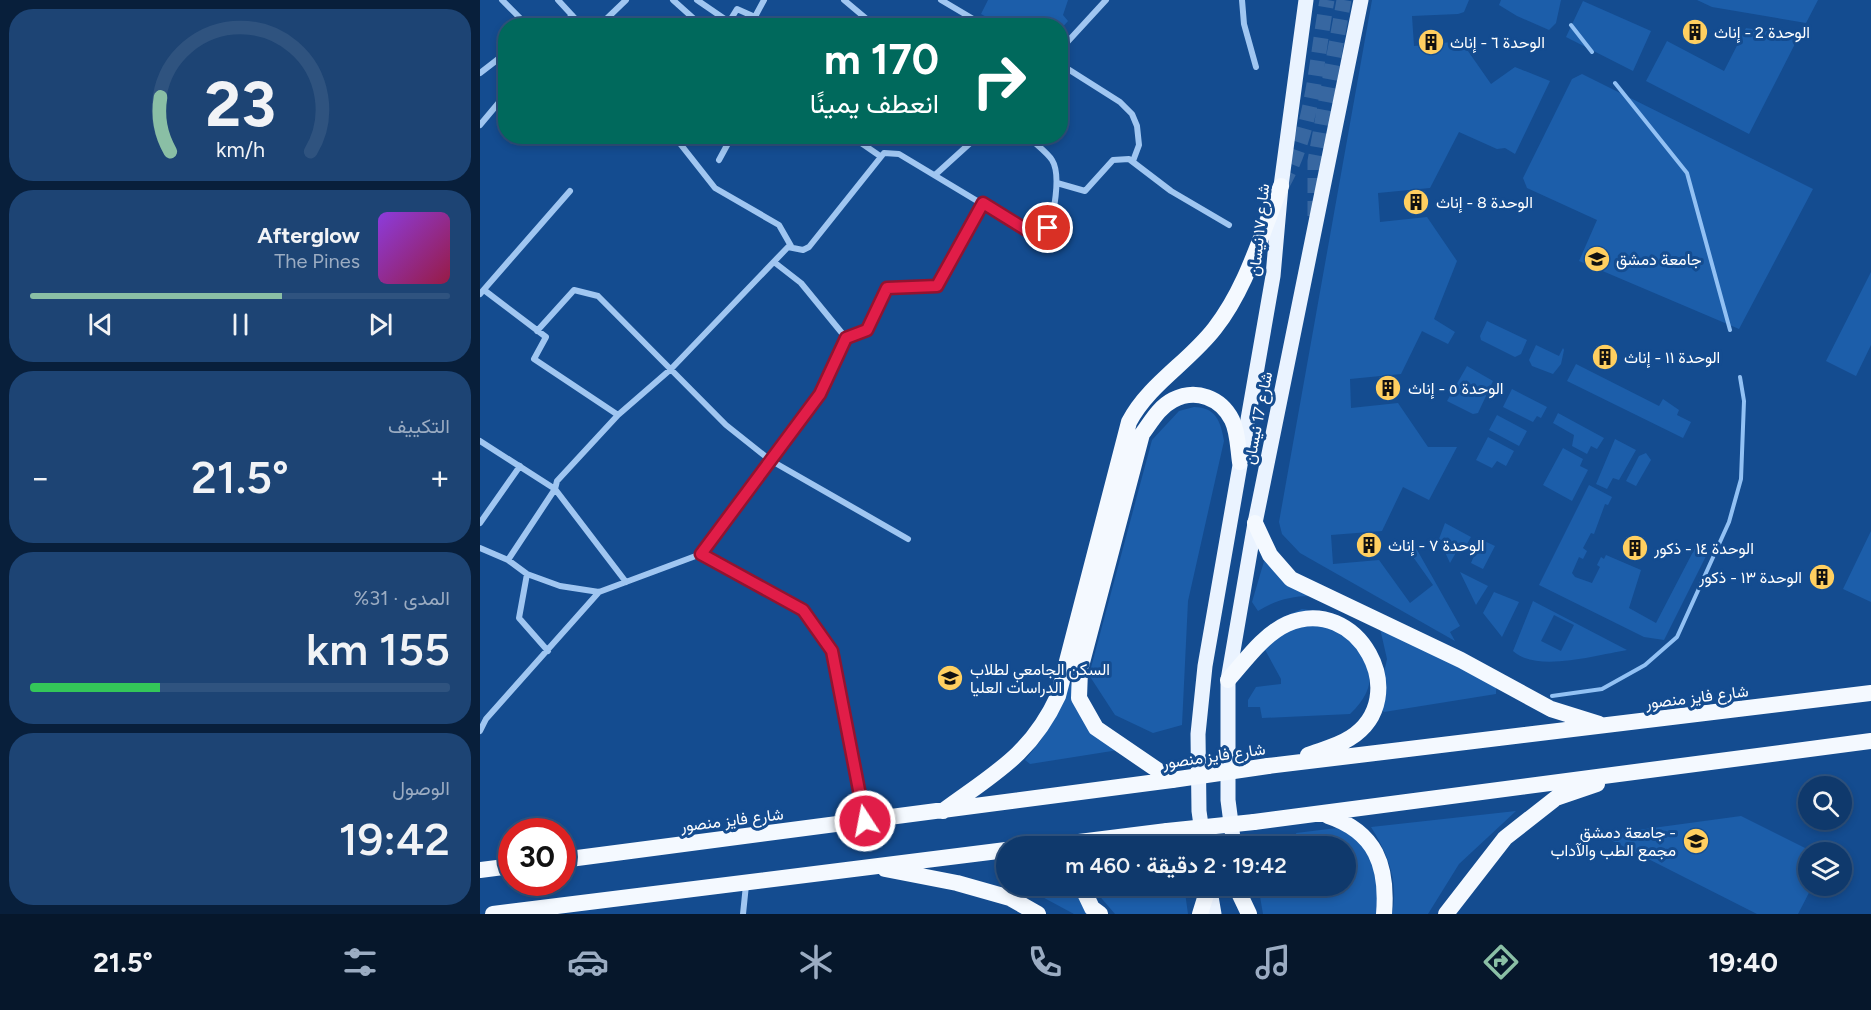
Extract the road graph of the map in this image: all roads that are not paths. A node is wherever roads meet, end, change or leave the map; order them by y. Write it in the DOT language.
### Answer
graph roads {
  1 [pos="502,0"];
  2 [pos="626,0"];
  3 [pos="673,0"];
  4 [pos="687,0"];
  5 [pos="697,0"];
  6 [pos="764,0"];
  7 [pos="844,0"];
  8 [pos="941,0"];
  9 [pos="1106,0"];
  10 [pos="1242,0"];
  11 [pos="1306,0"];
  12 [pos="1361,0"];
  13 [pos="561,1"];
  14 [pos="852,3"];
  15 [pos="681,7"];
  16 [pos="572,15"];
  17 [pos="754,17"];
  18 [pos="520,18"];
  19 [pos="570,18"];
  20 [pos="575,18"];
  21 [pos="607,18"];
  22 [pos="693,18"];
  23 [pos="724,18"];
  24 [pos="733,18"];
  25 [pos="867,18"];
  26 [pos="972,18"];
  27 [pos="1068,41"];
  28 [pos="498,59"];
  29 [pos="1256,67"];
  30 [pos="1068,69"];
  31 [pos="480,73"];
  32 [pos="498,104"];
  33 [pos="480,125"];
  34 [pos="680,144"];
  35 [pos="728,144"];
  36 [pos="863,144"];
  37 [pos="969,144"];
  38 [pos="1036,144"];
  39 [pos="880,156"];
  40 [pos="719,160"];
  41 [pos="1133,161"];
  42 [pos="935,175"];
  43 [pos="1057,183"];
  44 [pos="1281,186"];
  45 [pos="570,191"];
  46 [pos="983,203"];
  47 [pos="1228,225"];
  48 [pos="791,246"];
  49 [pos="774,262"];
  50 [pos="482,292"];
  51 [pos="537,331"];
  52 [pos="846,338"];
  53 [pos="671,369"];
  54 [pos="618,415"];
  55 [pos="480,441"];
  56 [pos="770,460"];
  57 [pos="1240,462"];
  58 [pos="520,466"];
  59 [pos="555,489"];
  60 [pos="480,523"];
  61 [pos="1255,523"];
  62 [pos="908,539"];
  63 [pos="480,548"];
  64 [pos="701,554"];
  65 [pos="508,560"];
  66 [pos="527,574"];
  67 [pos="626,582"];
  68 [pos="599,592"];
  69 [pos="548,651"];
  70 [pos="1228,680"];
  71 [pos="1871,693"];
  72 [pos="1606,726"];
  73 [pos="480,730"];
  74 [pos="1871,741"];
  75 [pos="1268,766"];
  76 [pos="1632,772"];
  77 [pos="1173,780"];
  78 [pos="942,811"];
  79 [pos="1324,814"];
  80 [pos="865,821"];
  81 [pos="1134,836"];
  82 [pos="1203,836"];
  83 [pos="1233,836"];
  84 [pos="996,851"];
  85 [pos="576,858"];
  86 [pos="869,866"];
  87 [pos="498,868"];
  88 [pos="480,870"];
  89 [pos="746,884"];
  90 [pos="1086,896"];
  91 [pos="1206,896"];
  92 [pos="1211,896"];
  93 [pos="1241,896"];
  94 [pos="1242,896"];
  95 [pos="494,914"];
  96 [pos="743,914"];
  97 [pos="1038,914"];
  98 [pos="1100,914"];
  99 [pos="1200,914"];
  100 [pos="1214,914"];
  101 [pos="1243,914"];
  102 [pos="1249,914"];
  103 [pos="1384,914"];
  104 [pos="1446,914"];
  1 -- 18 [label="street"];
  2 -- 21 [label="street"];
  3 -- 15 [label="street"];
  4 -- 15 [label="street"];
  5 -- 23 [label="street"];
  6 -- 17 [label="street"];
  7 -- 14 [label="street"];
  8 -- 26 [label="street"];
  9 -- 27 [label="street"];
  10 -- 29 [label="street"];
  11 -- 44 [label="main road, شارع ١٧ نيسان"];
  12 -- 61 [label="main road, شارع 17 نيسان"];
  13 -- 16 [label="street"];
  14 -- 25 [label="street"];
  15 -- 22 [label="street"];
  16 -- 19 [label="street"];
  16 -- 20 [label="street"];
  17 -- 24 [label="street"];
  28 -- 31 [label="street"];
  30 -- 41 [label="street"];
  32 -- 33 [label="street"];
  34 -- 48 [label="street"];
  35 -- 40 [label="street"];
  36 -- 39 [label="street"];
  37 -- 42 [label="street"];
  38 -- 43 [label="street"];
  39 -- 42 [label="street"];
  39 -- 48 [label="street"];
  41 -- 43 [label="street"];
  41 -- 47 [label="street"];
  42 -- 46 [label="street"];
  43 -- 46 [label="street"];
  44 -- 57 [label="main road, شارع ١٧ نيسان"];
  44 -- 78 [label="highway"];
  45 -- 50 [label="street"];
  46 -- 52 [label="street"];
  48 -- 49 [label="street"];
  49 -- 52 [label="street"];
  49 -- 53 [label="street"];
  50 -- 51 [label="street"];
  51 -- 53 [label="street"];
  51 -- 54 [label="street"];
  52 -- 56 [label="street"];
  53 -- 54 [label="street"];
  53 -- 56 [label="street"];
  54 -- 59 [label="street"];
  55 -- 58 [label="street"];
  56 -- 62 [label="street"];
  56 -- 64 [label="street"];
  57 -- 77 [label="highway"];
  57 -- 82 [label="main road, شارع 17 نيسان"];
  58 -- 59 [label="street"];
  58 -- 60 [label="street"];
  59 -- 65 [label="street"];
  59 -- 67 [label="street"];
  61 -- 70 [label="main road, شارع 17 نيسان"];
  61 -- 72 [label="highway"];
  63 -- 65 [label="street"];
  64 -- 67 [label="street"];
  64 -- 80 [label="street"];
  65 -- 66 [label="street"];
  66 -- 68 [label="street"];
  66 -- 69 [label="street"];
  67 -- 68 [label="street"];
  68 -- 69 [label="street"];
  69 -- 73 [label="street"];
  70 -- 75 [label="highway"];
  70 -- 83 [label="main road, شارع 17 نيسان"];
  71 -- 72 [label="highway, شارع فايز منصور"];
  72 -- 75 [label="highway, شارع فايز منصور"];
  74 -- 76 [label="highway"];
  75 -- 77 [label="highway, شارع فايز منصور, bridge"];
  76 -- 79 [label="highway"];
  76 -- 104 [label="highway"];
  77 -- 78 [label="highway, شارع فايز منصور"];
  78 -- 80 [label="highway, شارع فايز منصور"];
  79 -- 81 [label="highway, bridge"];
  79 -- 103 [label="highway"];
  80 -- 85 [label="highway, شارع فايز منصور"];
  84 -- 86 [label="highway"];
  86 -- 89 [label="highway"];
  86 -- 97 [label="highway"];
  87 -- 88 [label="highway"];
  89 -- 95 [label="highway"];
  89 -- 96 [label="street"];
  90 -- 98 [label="highway"];
  91 -- 99 [label="highway"];
  92 -- 100 [label="main road"];
  93 -- 101 [label="main road"];
  94 -- 102 [label="highway"];
}
